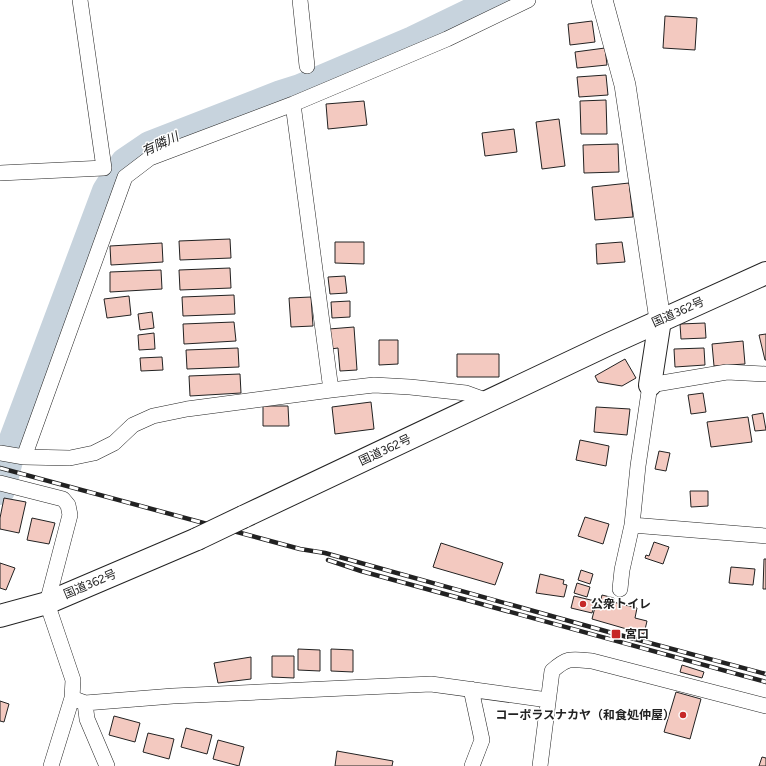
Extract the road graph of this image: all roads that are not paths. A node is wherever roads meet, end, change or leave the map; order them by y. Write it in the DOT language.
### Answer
graph roads {
  1 [pos="80,0"];
  2 [pos="300,0"];
  3 [pos="528,0"];
  4 [pos="602,0"];
  5 [pos="307,66"];
  6 [pos="293,104"];
  7 [pos="108,168"];
  8 [pos="0,173"];
  9 [pos="125,177"];
  10 [pos="766,272"];
  11 [pos="660,320"];
  12 [pos="766,374"];
  13 [pos="650,385"];
  14 [pos="331,390"];
  15 [pos="488,401"];
  16 [pos="0,453"];
  17 [pos="24,457"];
  18 [pos="6,485"];
  19 [pos="632,525"];
  20 [pos="766,536"];
  21 [pos="620,589"];
  22 [pos="47,603"];
  23 [pos="0,616"];
  24 [pos="471,689"];
  25 [pos="78,700"];
  26 [pos="548,700"];
  27 [pos="766,706"];
  28 [pos="51,766"];
  29 [pos="107,766"];
  30 [pos="472,766"];
  31 [pos="540,766"];
  1 -- 7 [label="street"];
  2 -- 5 [label="street"];
  3 -- 6 [label="street"];
  4 -- 11 [label="street"];
  6 -- 9 [label="street"];
  6 -- 14 [label="street"];
  7 -- 8 [label="street"];
  7 -- 9 [label="street"];
  9 -- 17 [label="street"];
  10 -- 11 [label="main road, 国道362号"];
  11 -- 13 [label="main road"];
  11 -- 15 [label="main road, 国道362号"];
  12 -- 13 [label="street"];
  13 -- 19 [label="street"];
  14 -- 15 [label="street"];
  14 -- 17 [label="street"];
  15 -- 22 [label="main road, 国道362号, bridge"];
  16 -- 17 [label="street"];
  18 -- 22 [label="street"];
  19 -- 20 [label="street"];
  19 -- 21 [label="street"];
  22 -- 23 [label="main road, 国道362号"];
  22 -- 25 [label="street"];
  24 -- 25 [label="street"];
  24 -- 26 [label="street"];
  24 -- 30 [label="street"];
  25 -- 28 [label="street"];
  25 -- 29 [label="street"];
  26 -- 27 [label="street"];
  26 -- 31 [label="street"];
}
